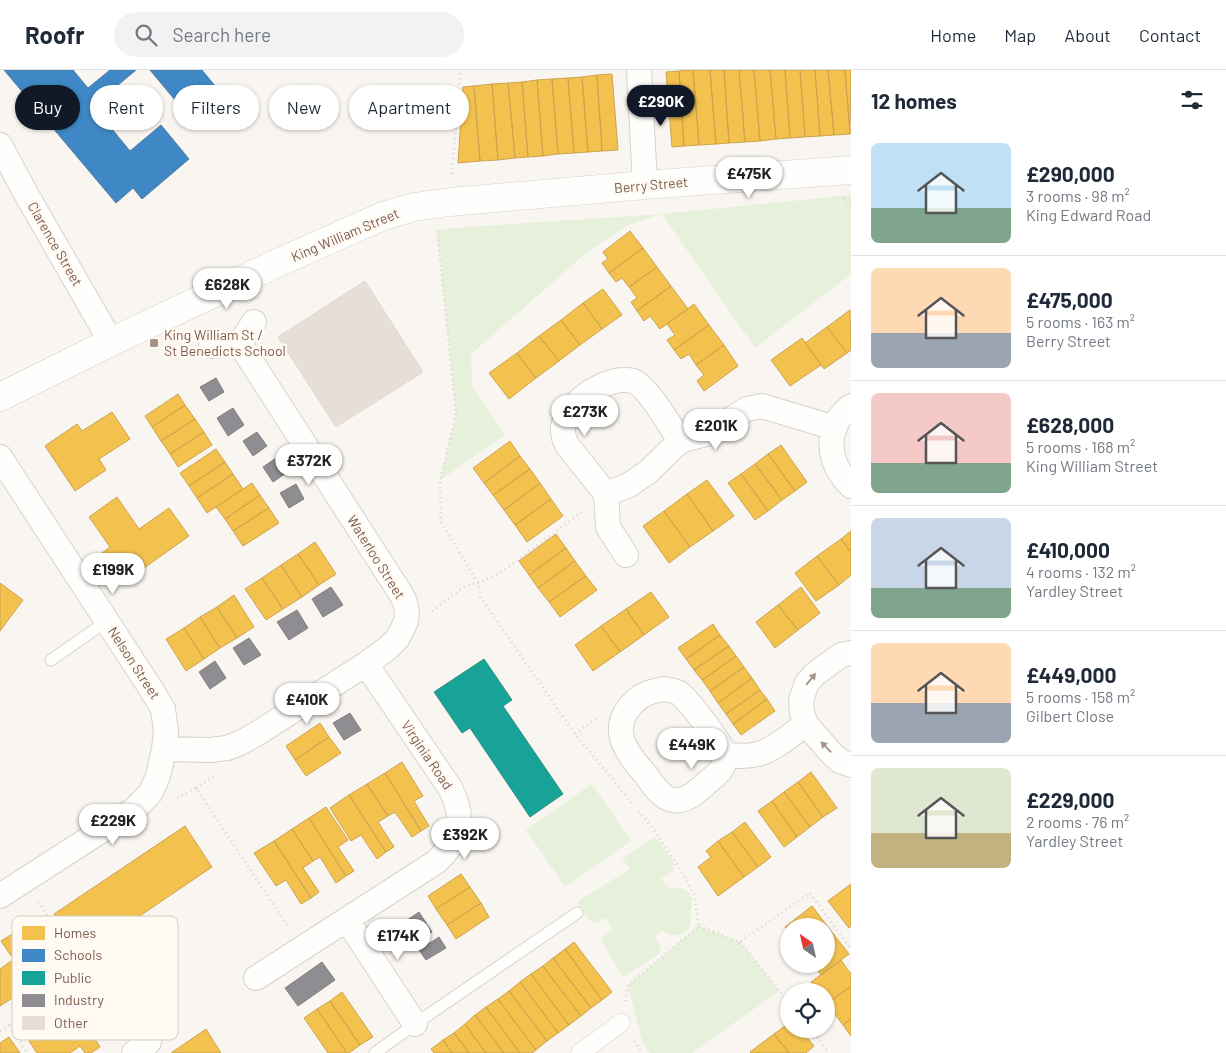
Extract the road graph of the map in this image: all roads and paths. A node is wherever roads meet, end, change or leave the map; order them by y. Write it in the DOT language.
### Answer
graph roads {
  1 [pos="460,70"];
  2 [pos="639,70"];
  3 [pos="0,145"];
  4 [pos="851,170"];
  5 [pos="645,185"];
  6 [pos="443,203"];
  7 [pos="254,322"];
  8 [pos="111,342"];
  9 [pos="240,344"];
  10 [pos="211,346"];
  11 [pos="0,397"];
  12 [pos="851,406"];
  13 [pos="835,428"];
  14 [pos="680,441"];
  15 [pos="0,457"];
  16 [pos="851,486"];
  17 [pos="606,494"];
  18 [pos="626,555"];
  19 [pos="478,583"];
  20 [pos="107,621"];
  21 [pos="406,621"];
  22 [pos="851,653"];
  23 [pos="51,660"];
  24 [pos="366,664"];
  25 [pos="806,724"];
  26 [pos="164,749"];
  27 [pos="725,755"];
  28 [pos="851,765"];
  29 [pos="170,802"];
  30 [pos="24,881"];
  31 [pos="0,896"];
  32 [pos="578,913"];
  33 [pos="48,916"];
  34 [pos="348,920"];
  35 [pos="699,926"];
  36 [pos="740,942"];
  37 [pos="302,949"];
  38 [pos="851,949"];
  39 [pos="256,978"];
  40 [pos="780,991"];
  41 [pos="621,1022"];
  42 [pos="12,1023"];
  43 [pos="415,1024"];
  44 [pos="9,1025"];
  45 [pos="12,1030"];
  46 [pos="0,1031"];
  47 [pos="818,1038"];
  48 [pos="19,1040"];
  49 [pos="27,1053"];
  50 [pos="375,1053"];
  51 [pos="580,1053"];
  52 [pos="829,1053"];
  1 -- 6 [label="path"];
  2 -- 5 [label="street"];
  3 -- 8 [label="street, Clarence Street"];
  4 -- 5 [label="street, Berry Street"];
  5 -- 6 [label="street, Berry Street"];
  6 -- 8 [label="street, King William Street"];
  6 -- 19 [label="path"];
  7 -- 9 [label="street"];
  8 -- 11 [label="street, King William Street"];
  9 -- 10 [label="street"];
  9 -- 21 [label="street, Waterloo Street"];
  12 -- 13 [label="street"];
  13 -- 14 [label="street"];
  13 -- 16 [label="street"];
  14 -- 17 [label="street"];
  14 -- 17 [label="street"];
  15 -- 20 [label="street, Nelson Street"];
  17 -- 18 [label="street"];
  17 -- 19 [label="path"];
  19 -- 21 [label="path"];
  19 -- 35 [label="path"];
  20 -- 23 [label="lane"];
  20 -- 26 [label="street, Nelson Street"];
  21 -- 24 [label="street"];
  25 -- 22 [label="street, one-way"];
  24 -- 26 [label="street"];
  24 -- 34 [label="street, Virginia Road"];
  25 -- 27 [label="street"];
  28 -- 25 [label="street, one-way"];
  26 -- 30 [label="street, Nelson Street"];
  27 -- 27 [label="street"];
  29 -- 37 [label="path"];
  30 -- 31 [label="street, Nelson Street"];
  30 -- 33 [label="path"];
  32 -- 43 [label="lane"];
  34 -- 37 [label="street, Virginia Road"];
  34 -- 43 [label="street"];
  35 -- 36 [label="path"];
  35 -- 41 [label="path"];
  36 -- 38 [label="path"];
  36 -- 40 [label="path"];
  37 -- 39 [label="street, Virginia Road"];
  41 -- 51 [label="street"];
  42 -- 44 [label="path"];
  43 -- 50 [label="lane"];
  44 -- 45 [label="path"];
  44 -- 46 [label="path"];
  47 -- 52 [label="path"];
  48 -- 49 [label="path"];
}
